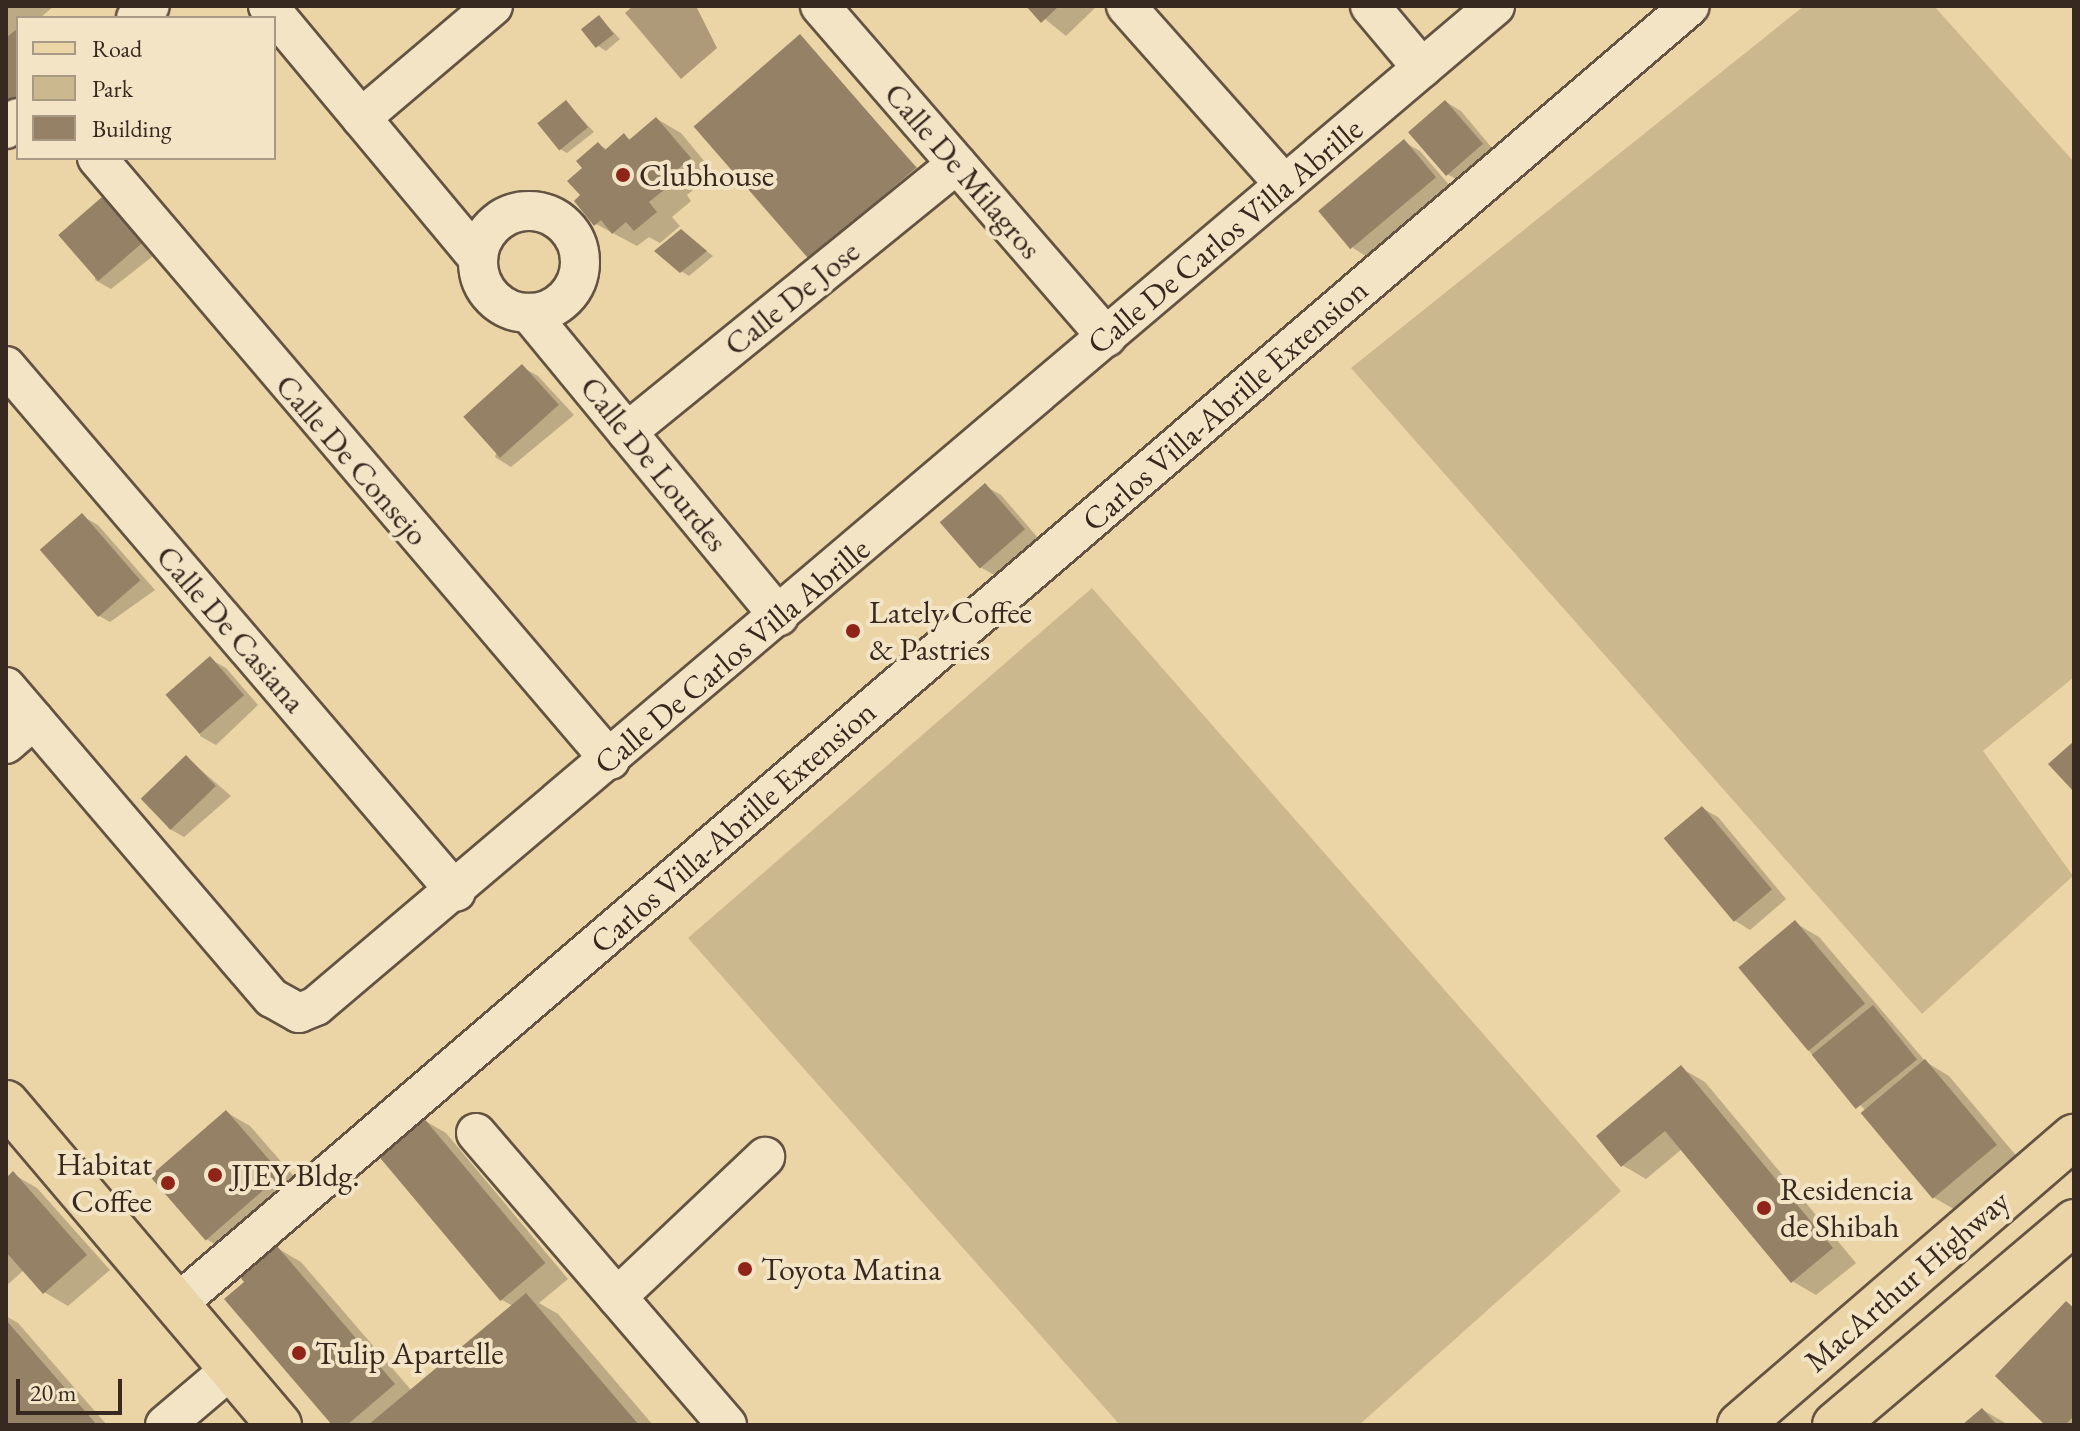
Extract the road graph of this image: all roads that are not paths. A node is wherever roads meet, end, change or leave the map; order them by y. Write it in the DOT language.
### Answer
graph roads {
  1 [pos="268,6"];
  2 [pos="493,6"];
  3 [pos="820,6"];
  4 [pos="1126,6"];
  5 [pos="1370,6"];
  6 [pos="1495,6"];
  7 [pos="1690,6"];
  8 [pos="1422,68"];
  9 [pos="361,118"];
  10 [pos="99,160"];
  11 [pos="957,164"];
  12 [pos="1285,185"];
  13 [pos="478,258"];
  14 [pos="529,313"];
  15 [pos="1107,337"];
  16 [pos="6,366"];
  17 [pos="627,432"];
  18 [pos="779,616"];
  19 [pos="6,687"];
  20 [pos="20,732"];
  21 [pos="610,760"];
  22 [pos="456,892"];
  23 [pos="6,1103"];
  24 [pos="476,1133"];
  25 [pos="2074,1137"];
  26 [pos="765,1157"];
  27 [pos="2074,1222"];
  28 [pos="617,1297"];
  29 [pos="177,1304"];
  30 [pos="231,1369"];
  31 [pos="165,1425"];
  32 [pos="279,1425"];
  33 [pos="727,1425"];
  34 [pos="1740,1425"];
  35 [pos="1835,1425"];
  1 -- 9 [label="street"];
  2 -- 9 [label="street"];
  3 -- 11 [label="street, Calle De Milagros"];
  4 -- 12 [label="street"];
  5 -- 8 [label="street"];
  6 -- 8 [label="street, Calle De Carlos Villa Abrille"];
  7 -- 29 [label="street, Carlos Villa-Abrille Extension"];
  8 -- 12 [label="street, Calle De Carlos Villa Abrille"];
  9 -- 13 [label="street"];
  10 -- 21 [label="street, Calle De Consejo"];
  11 -- 15 [label="street, Calle De Milagros"];
  11 -- 17 [label="street, Calle De Jose"];
  12 -- 15 [label="street, Calle De Carlos Villa Abrille"];
  13 -- 14 [label="street"];
  13 -- 14 [label="street"];
  14 -- 17 [label="street, Calle De Lourdes"];
  15 -- 18 [label="street, Calle De Carlos Villa Abrille"];
  16 -- 22 [label="street, Calle De Casiana"];
  17 -- 18 [label="street, Calle De Lourdes"];
  18 -- 21 [label="street, Calle De Carlos Villa Abrille"];
  19 -- 20 [label="street, Calle De Carlos Villa Abrille"];
  20 -- 22 [label="street, Calle De Carlos Villa Abrille"];
  21 -- 22 [label="street, Calle De Carlos Villa Abrille"];
  23 -- 29 [label="main road"];
  24 -- 28 [label="street"];
  25 -- 34 [label="main road, MacArthur Highway"];
  26 -- 28 [label="street"];
  27 -- 35 [label="main road, MacArthur Highway"];
  28 -- 33 [label="street"];
  29 -- 30 [label="main road"];
  30 -- 31 [label="street"];
  30 -- 32 [label="main road"];
}
